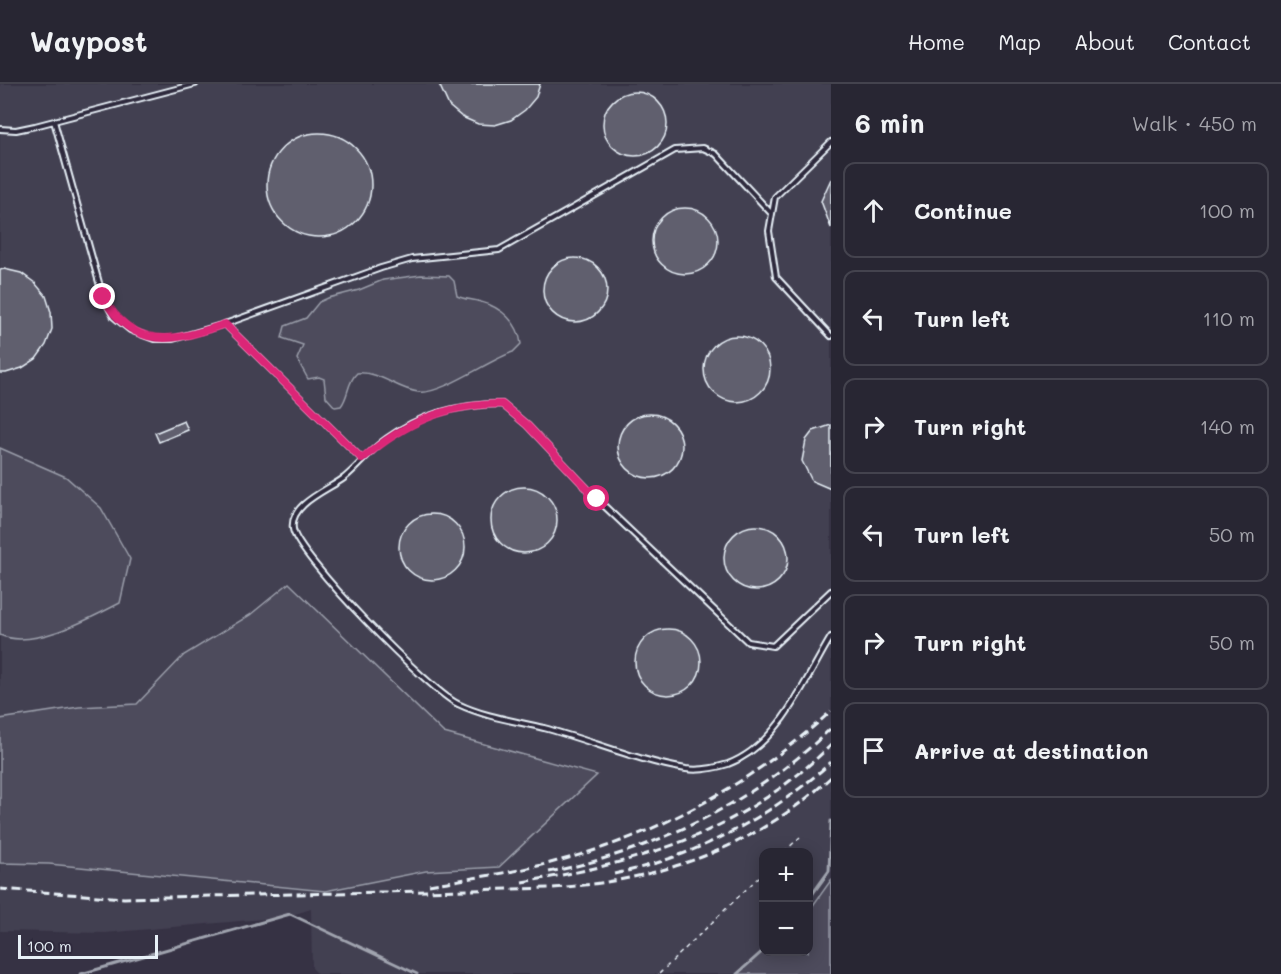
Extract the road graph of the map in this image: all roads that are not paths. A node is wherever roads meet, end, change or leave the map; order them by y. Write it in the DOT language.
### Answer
graph roads {
  1 [pos="195,84"];
  2 [pos="54,121"];
  3 [pos="0,129"];
  4 [pos="831,142"];
  5 [pos="771,213"];
  6 [pos="225,324"];
  7 [pos="831,336"];
  8 [pos="362,459"];
  9 [pos="831,591"];
  10 [pos="831,637"];
  1 -- 2 [label="lane"];
  2 -- 3 [label="lane"];
  2 -- 6 [label="lane"];
  4 -- 5 [label="lane"];
  5 -- 6 [label="lane"];
  5 -- 7 [label="lane"];
  6 -- 8 [label="lane"];
  8 -- 9 [label="lane"];
  8 -- 10 [label="lane"];
}
